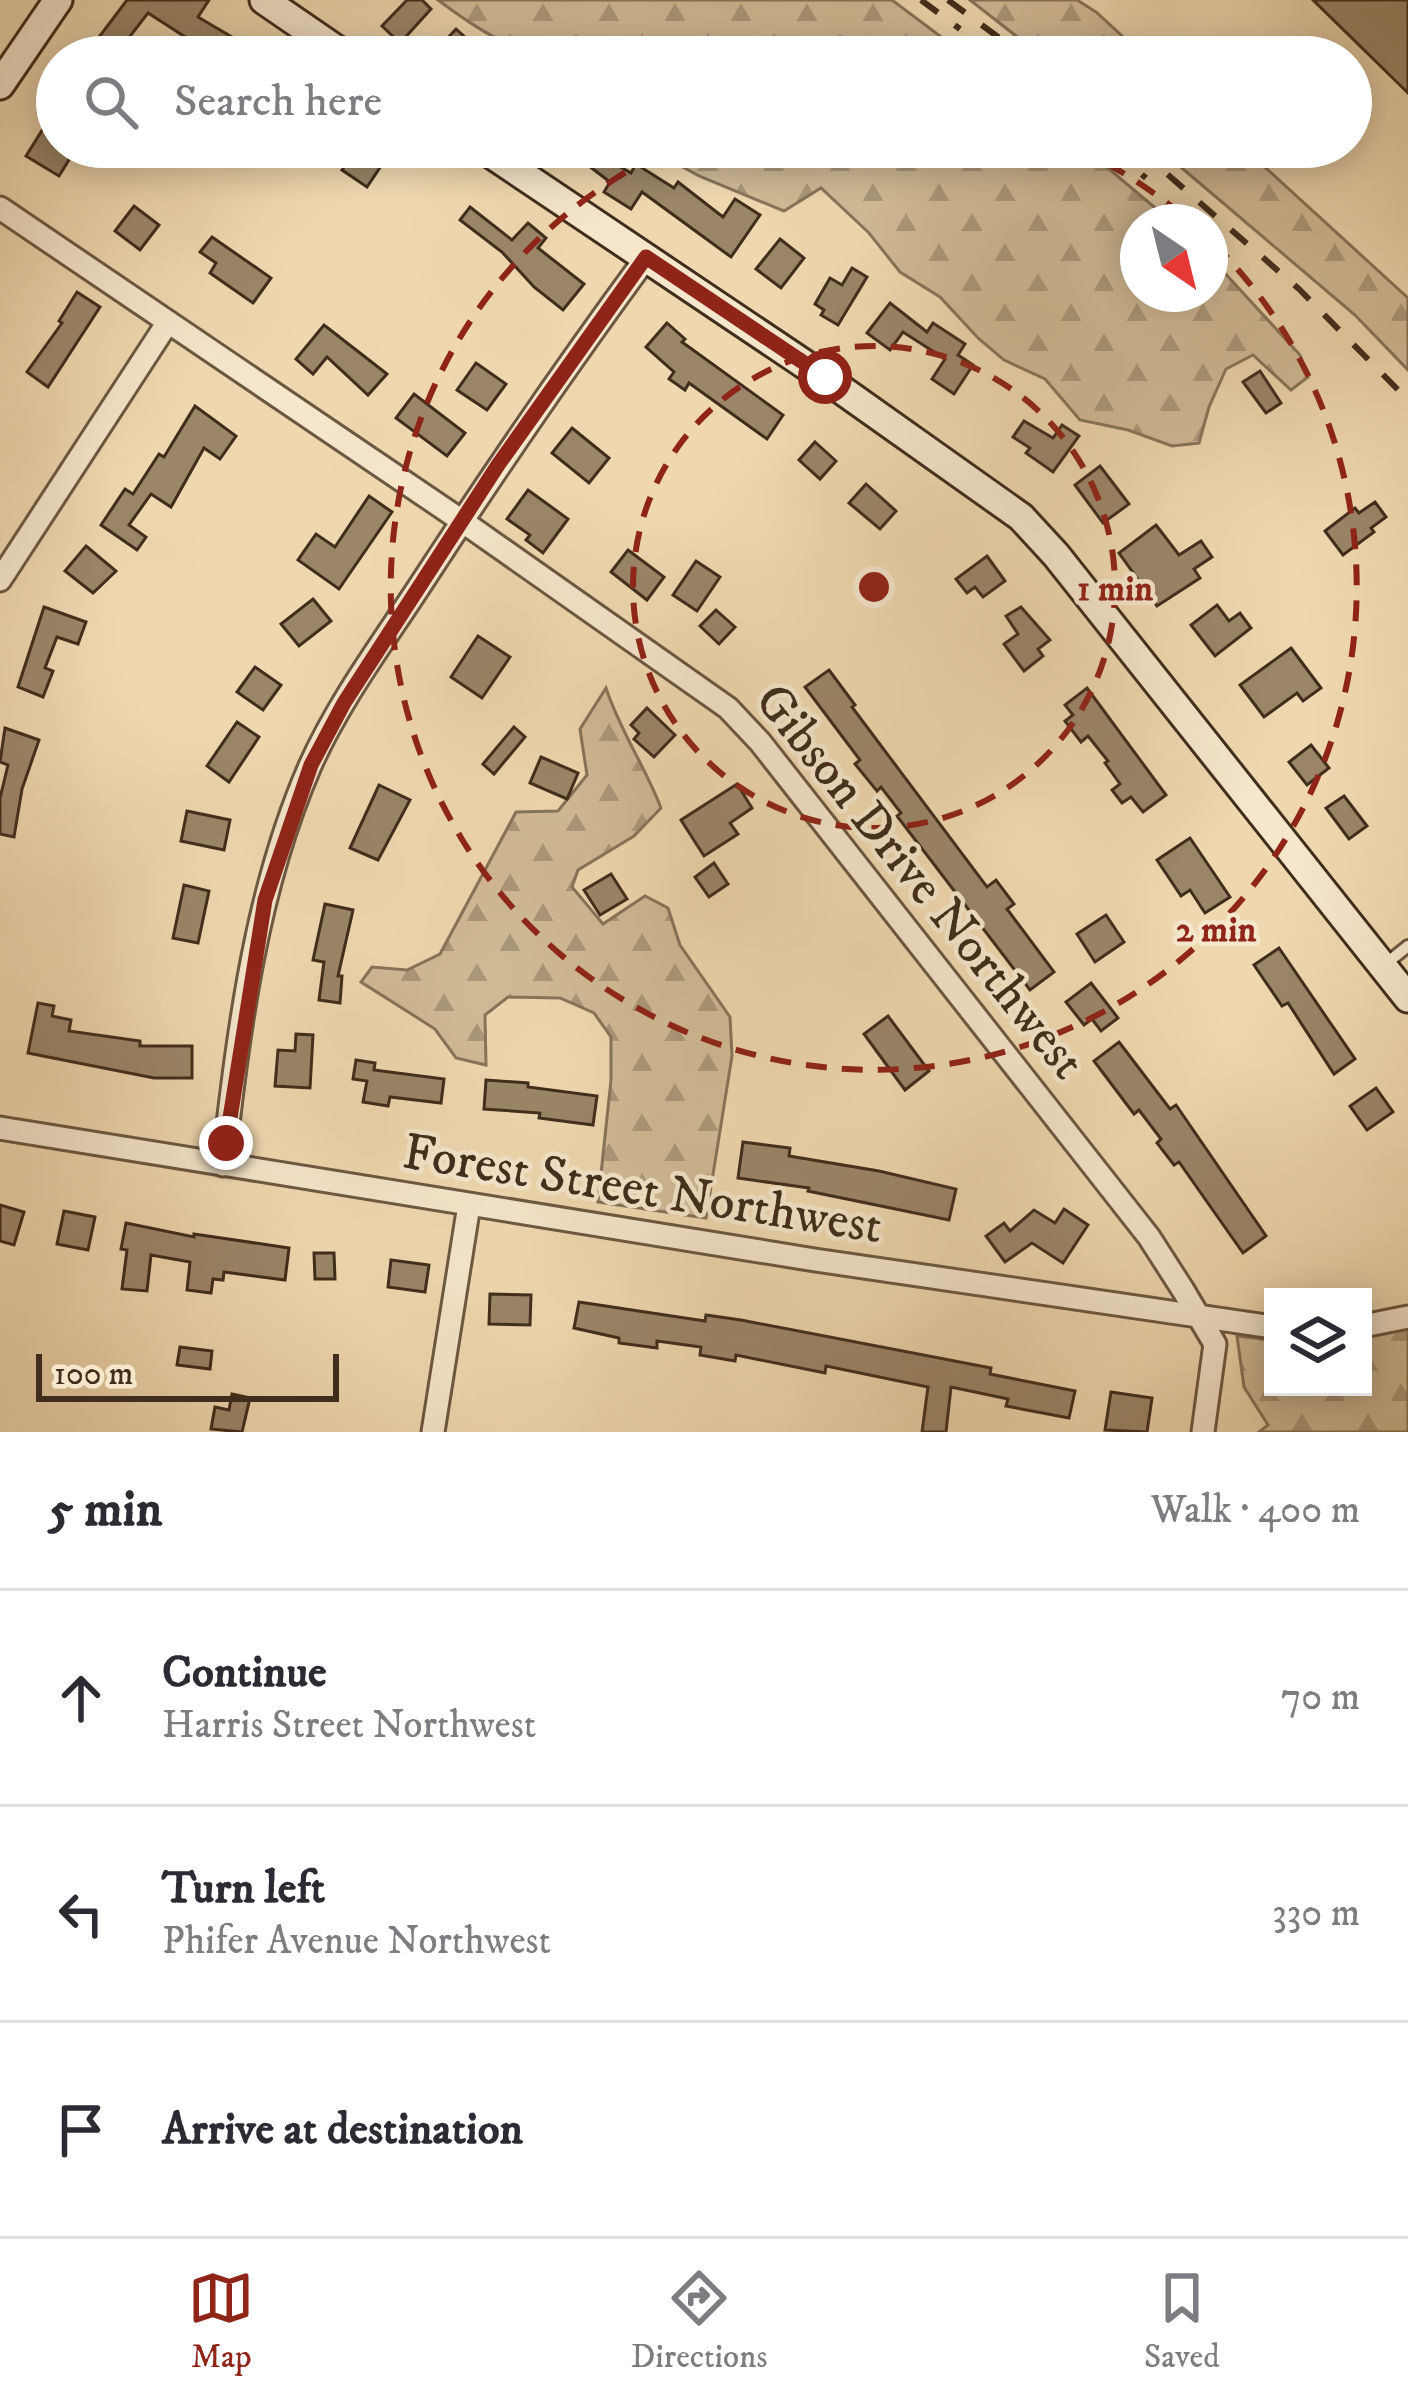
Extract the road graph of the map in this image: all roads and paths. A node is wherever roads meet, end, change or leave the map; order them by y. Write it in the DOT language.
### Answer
graph roads {
  1 [pos="58,0"];
  2 [pos="264,0"];
  3 [pos="316,36"];
  4 [pos="0,86"];
  5 [pos="512,168"];
  6 [pos="0,208"];
  7 [pos="646,257"];
  8 [pos="168,322"];
  9 [pos="462,521"];
  10 [pos="0,580"];
  11 [pos="1408,946"];
  12 [pos="1399,979"];
  13 [pos="0,1128"];
  14 [pos="223,1165"];
  15 [pos="469,1205"];
  16 [pos="1200,1316"];
  17 [pos="1408,1317"];
  18 [pos="1372,1324"];
  19 [pos="1264,1326"];
  20 [pos="433,1432"];
  21 [pos="1203,1432"];
  1 -- 4 [label="street"];
  2 -- 3 [label="street"];
  5 -- 7 [label="street"];
  6 -- 8 [label="street, Gibson Drive Northwest"];
  7 -- 9 [label="street"];
  7 -- 12 [label="street"];
  8 -- 9 [label="street, Gibson Drive Northwest"];
  8 -- 10 [label="street"];
  9 -- 14 [label="street"];
  9 -- 16 [label="street, Gibson Drive Northwest"];
  11 -- 12 [label="lane"];
  13 -- 14 [label="street, Forest Street Northwest"];
  14 -- 15 [label="street, Forest Street Northwest"];
  15 -- 16 [label="street, Forest Street Northwest"];
  15 -- 20 [label="street"];
  16 -- 19 [label="street, Forest Street Northwest"];
  16 -- 21 [label="street, Gibson Drive Northwest"];
  17 -- 18 [label="street"];
}
